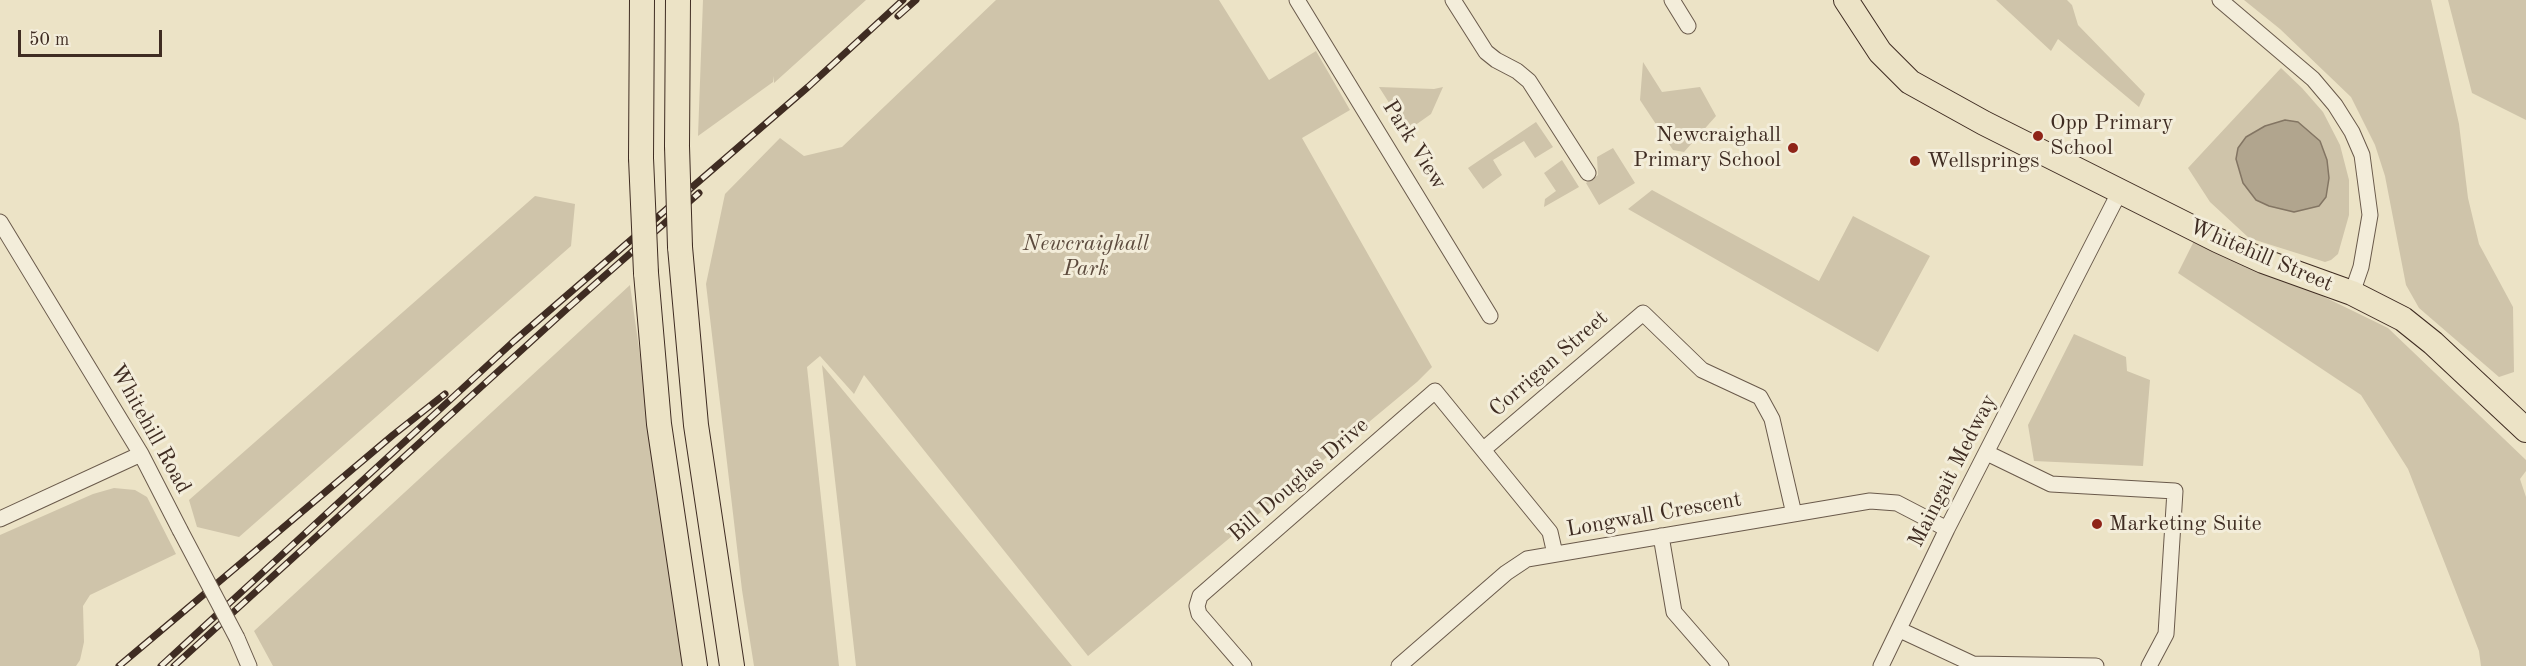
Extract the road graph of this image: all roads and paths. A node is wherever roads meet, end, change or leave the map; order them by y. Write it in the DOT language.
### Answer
graph roads {
  1 [pos="642,0"];
  2 [pos="678,0"];
  3 [pos="1297,0"];
  4 [pos="1453,0"];
  5 [pos="1672,0"];
  6 [pos="1846,0"];
  7 [pos="2220,0"];
  8 [pos="1688,26"];
  9 [pos="1588,173"];
  10 [pos="2120,191"];
  11 [pos="0,222"];
  12 [pos="2352,293"];
  13 [pos="1490,316"];
  14 [pos="2526,430"];
  15 [pos="1484,449"];
  16 [pos="1987,453"];
  17 [pos="141,454"];
  18 [pos="1794,513"];
  19 [pos="0,519"];
  20 [pos="1947,530"];
  21 [pos="1661,536"];
  22 [pos="1555,554"];
  23 [pos="1900,630"];
  24 [pos="249,666"];
  25 [pos="695,666"];
  26 [pos="732,666"];
  27 [pos="1244,666"];
  28 [pos="1399,666"];
  29 [pos="1721,666"];
  30 [pos="1881,666"];
  31 [pos="2097,666"];
  32 [pos="2149,666"];
  1 -- 25 [label="main road, bridge"];
  2 -- 26 [label="main road, bridge"];
  3 -- 13 [label="street, Park View"];
  4 -- 9 [label="street"];
  5 -- 8 [label="street"];
  6 -- 10 [label="main road, Whitehill Street"];
  7 -- 12 [label="street"];
  10 -- 12 [label="main road, Whitehill Street"];
  10 -- 16 [label="street, Maingait Medway"];
  11 -- 17 [label="street, Whitehill Road"];
  12 -- 14 [label="main road, Whitehill Street"];
  15 -- 18 [label="street, Corrigan Street"];
  15 -- 22 [label="street"];
  15 -- 27 [label="street, Bill Douglas Drive"];
  16 -- 20 [label="street, Maingait Medway"];
  16 -- 32 [label="street"];
  17 -- 19 [label="street"];
  17 -- 24 [label="street, Whitehill Road, bridge"];
  18 -- 20 [label="street, Longwall Crescent"];
  18 -- 21 [label="street, Longwall Crescent"];
  20 -- 23 [label="street, Maingait Medway"];
  21 -- 22 [label="street, Longwall Crescent"];
  21 -- 29 [label="street"];
  22 -- 28 [label="street, Longwall Crescent"];
  23 -- 30 [label="street, Maingait Medway"];
  23 -- 31 [label="street"];
}
